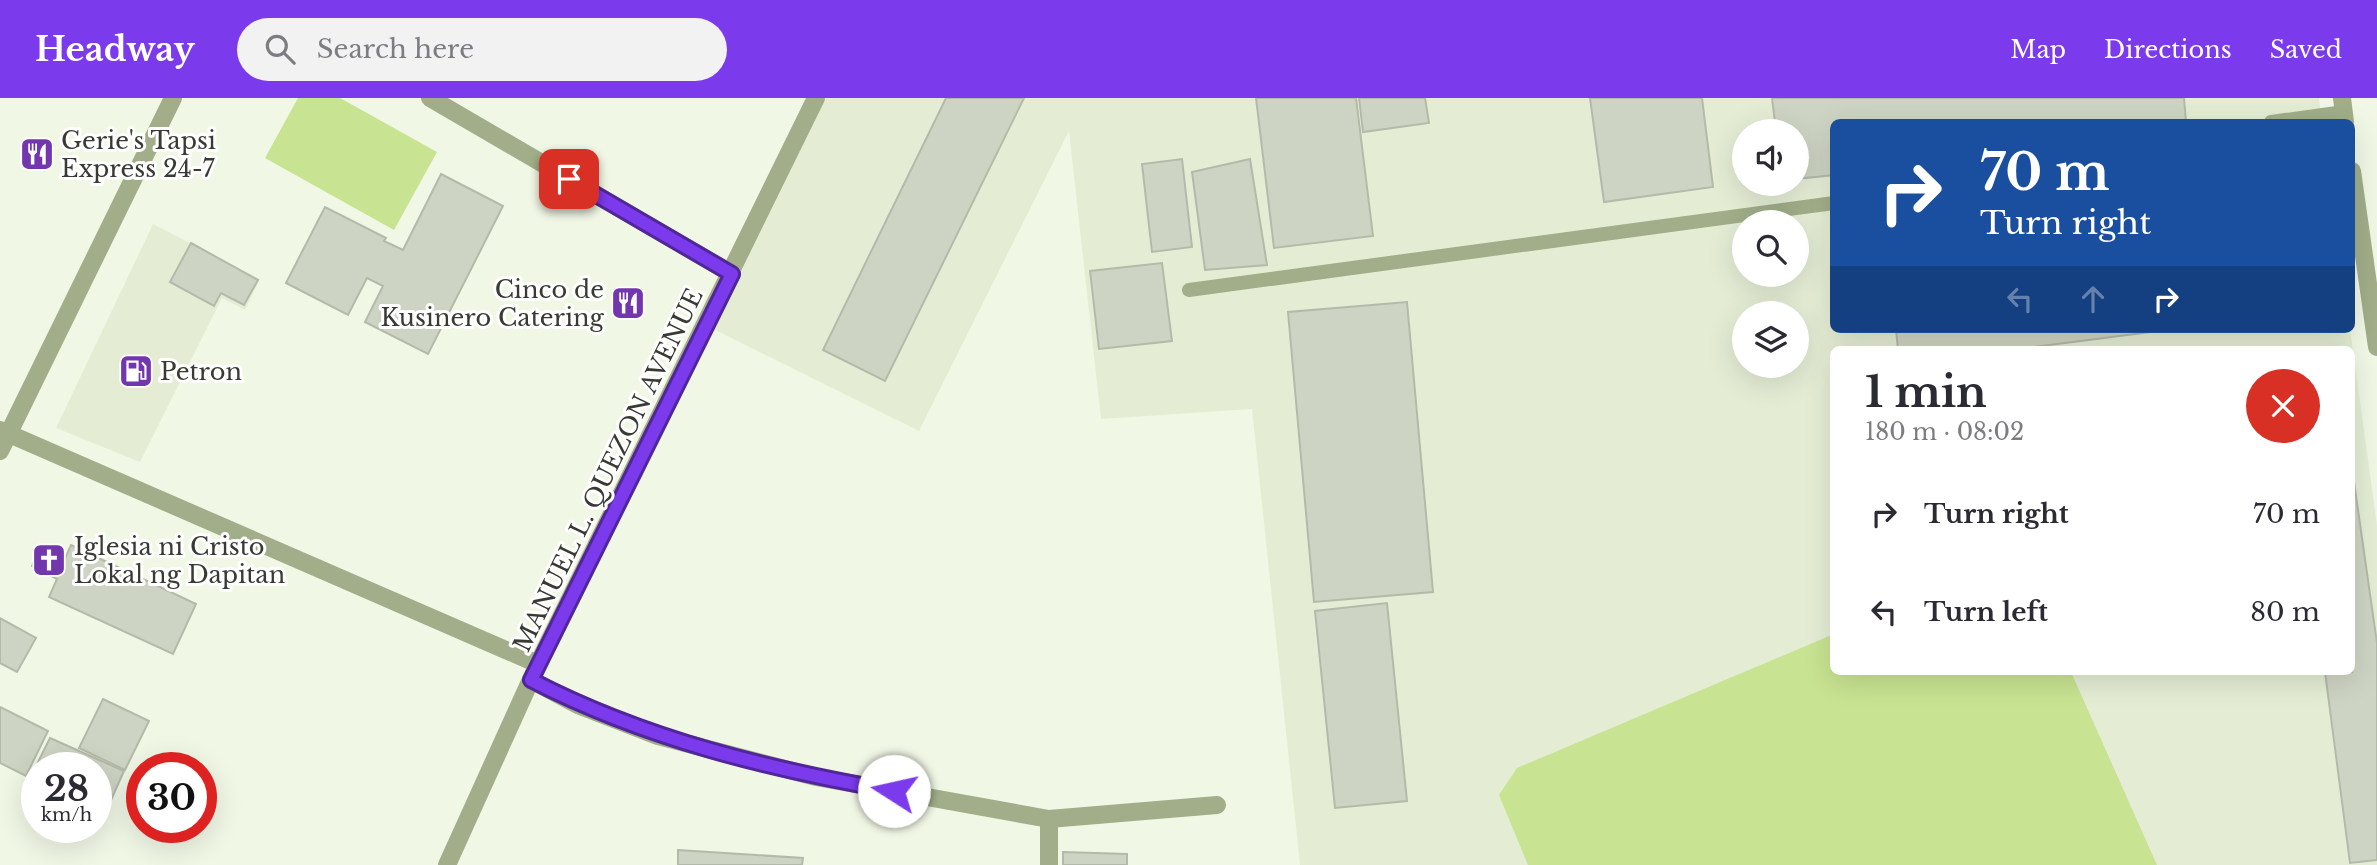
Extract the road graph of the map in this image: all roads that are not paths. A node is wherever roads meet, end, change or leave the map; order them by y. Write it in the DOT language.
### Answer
graph roads {
  1 [pos="173,98"];
  2 [pos="430,98"];
  3 [pos="816,98"];
  4 [pos="2344,111"];
  5 [pos="2291,119"];
  6 [pos="2355,192"];
  7 [pos="1830,204"];
  8 [pos="732,274"];
  9 [pos="1189,290"];
  10 [pos="2377,347"];
  11 [pos="4,432"];
  12 [pos="0,451"];
  13 [pos="535,672"];
  14 [pos="1217,805"];
  15 [pos="1049,818"];
  16 [pos="447,865"];
  17 [pos="1049,865"];
  1 -- 11 [label="street"];
  2 -- 8 [label="street"];
  3 -- 8 [label="street, MANUEL L. QUEZON AVENUE"];
  4 -- 5 [label="lane"];
  6 -- 10 [label="street"];
  7 -- 9 [label="lane"];
  8 -- 13 [label="street, MANUEL L. QUEZON AVENUE"];
  11 -- 12 [label="street"];
  11 -- 13 [label="street"];
  13 -- 15 [label="street"];
  13 -- 16 [label="street, MANUEL L. QUEZON AVENUE"];
  14 -- 15 [label="street"];
  15 -- 17 [label="street"];
}
